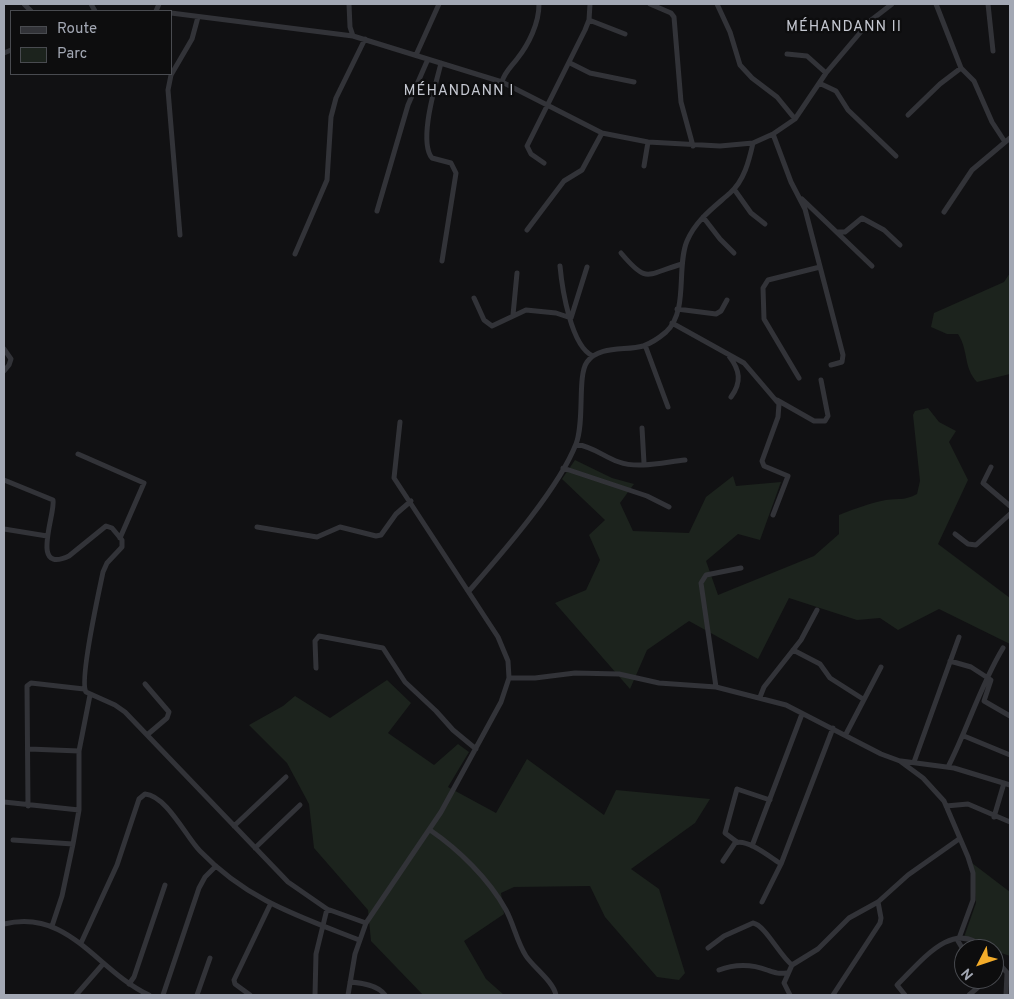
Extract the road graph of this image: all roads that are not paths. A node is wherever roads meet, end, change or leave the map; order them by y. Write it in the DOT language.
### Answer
graph roads {
  1 [pos="349,4"];
  2 [pos="439,4"];
  3 [pos="539,4"];
  4 [pos="590,4"];
  5 [pos="650,4"];
  6 [pos="717,4"];
  7 [pos="892,4"];
  8 [pos="936,4"];
  9 [pos="988,4"];
  10 [pos="172,13"];
  11 [pos="198,16"];
  12 [pos="589,20"];
  13 [pos="625,34"];
  14 [pos="353,36"];
  15 [pos="365,40"];
  16 [pos="993,51"];
  17 [pos="787,54"];
  18 [pos="416,55"];
  19 [pos="428,59"];
  20 [pos="570,63"];
  21 [pos="441,64"];
  22 [pos="962,68"];
  23 [pos="826,73"];
  24 [pos="172,74"];
  25 [pos="172,75"];
  26 [pos="502,82"];
  27 [pos="634,82"];
  28 [pos="819,83"];
  29 [pos="549,104"];
  30 [pos="908,115"];
  31 [pos="795,119"];
  32 [pos="602,133"];
  33 [pos="773,134"];
  34 [pos="1010,138"];
  35 [pos="648,142"];
  36 [pos="1005,142"];
  37 [pos="753,143"];
  38 [pos="693,146"];
  39 [pos="896,156"];
  40 [pos="544,163"];
  41 [pos="644,166"];
  42 [pos="734,189"];
  43 [pos="799,197"];
  44 [pos="377,211"];
  45 [pos="944,212"];
  46 [pos="703,217"];
  47 [pos="765,224"];
  48 [pos="527,230"];
  49 [pos="838,232"];
  50 [pos="180,235"];
  51 [pos="900,245"];
  52 [pos="621,253"];
  53 [pos="734,253"];
  54 [pos="295,254"];
  55 [pos="442,261"];
  56 [pos="682,264"];
  57 [pos="560,266"];
  58 [pos="872,266"];
  59 [pos="587,267"];
  60 [pos="820,267"];
  61 [pos="517,273"];
  62 [pos="474,298"];
  63 [pos="727,300"];
  64 [pos="677,309"];
  65 [pos="513,315"];
  66 [pos="571,318"];
  67 [pos="672,323"];
  68 [pos="644,346"];
  69 [pos="4,349"];
  70 [pos="728,355"];
  71 [pos="593,356"];
  72 [pos="831,365"];
  73 [pos="4,371"];
  74 [pos="799,378"];
  75 [pos="821,380"];
  76 [pos="731,397"];
  77 [pos="776,400"];
  78 [pos="668,407"];
  79 [pos="400,422"];
  80 [pos="642,428"];
  81 [pos="576,444"];
  82 [pos="78,454"];
  83 [pos="684,460"];
  84 [pos="644,464"];
  85 [pos="992,467"];
  86 [pos="563,468"];
  87 [pos="4,480"];
  88 [pos="411,501"];
  89 [pos="1010,506"];
  90 [pos="669,507"];
  91 [pos="1010,514"];
  92 [pos="773,515"];
  93 [pos="257,527"];
  94 [pos="4,529"];
  95 [pos="955,534"];
  96 [pos="47,536"];
  97 [pos="120,538"];
  98 [pos="741,568"];
  99 [pos="468,591"];
  100 [pos="817,610"];
  101 [pos="958,637"];
  102 [pos="1002,648"];
  103 [pos="793,650"];
  104 [pos="950,662"];
  105 [pos="881,667"];
  106 [pos="316,668"];
  107 [pos="509,678"];
  108 [pos="986,678"];
  109 [pos="146,684"];
  110 [pos="716,687"];
  111 [pos="84,689"];
  112 [pos="90,695"];
  113 [pos="760,697"];
  114 [pos="863,699"];
  115 [pos="802,714"];
  116 [pos="1010,716"];
  117 [pos="833,728"];
  118 [pos="846,734"];
  119 [pos="147,735"];
  120 [pos="964,736"];
  121 [pos="476,749"];
  122 [pos="29,750"];
  123 [pos="78,751"];
  124 [pos="1010,755"];
  125 [pos="900,761"];
  126 [pos="914,762"];
  127 [pos="948,767"];
  128 [pos="286,777"];
  129 [pos="1007,784"];
  130 [pos="770,800"];
  131 [pos="4,802"];
  132 [pos="28,806"];
  133 [pos="300,806"];
  134 [pos="946,806"];
  135 [pos="79,810"];
  136 [pos="994,816"];
  137 [pos="1010,822"];
  138 [pos="234,826"];
  139 [pos="430,830"];
  140 [pos="959,839"];
  141 [pos="13,840"];
  142 [pos="737,842"];
  143 [pos="73,844"];
  144 [pos="752,846"];
  145 [pos="255,848"];
  146 [pos="723,861"];
  147 [pos="782,864"];
  148 [pos="216,866"];
  149 [pos="165,885"];
  150 [pos="762,902"];
  151 [pos="878,902"];
  152 [pos="270,905"];
  153 [pos="327,909"];
  154 [pos="366,923"];
  155 [pos="4,924"];
  156 [pos="52,926"];
  157 [pos="323,926"];
  158 [pos="960,936"];
  159 [pos="959,939"];
  160 [pos="968,939"];
  161 [pos="359,940"];
  162 [pos="81,943"];
  163 [pos="708,948"];
  164 [pos="210,958"];
  165 [pos="103,964"];
  166 [pos="792,965"];
  167 [pos="719,970"];
  168 [pos="787,973"];
  169 [pos="1009,974"];
  170 [pos="350,982"];
  171 [pos="129,984"];
  172 [pos="76,995"];
  173 [pos="149,995"];
  174 [pos="163,995"];
  175 [pos="197,995"];
  176 [pos="250,995"];
  177 [pos="315,995"];
  178 [pos="348,995"];
  179 [pos="385,995"];
  180 [pos="556,995"];
  181 [pos="790,995"];
  182 [pos="833,995"];
  183 [pos="905,995"];
  184 [pos="1006,995"];
  1 -- 14 [label="street"];
  2 -- 18 [label="street"];
  3 -- 26 [label="street"];
  4 -- 12 [label="street"];
  5 -- 38 [label="street"];
  6 -- 31 [label="street"];
  7 -- 23 [label="street"];
  8 -- 22 [label="street"];
  9 -- 16 [label="street"];
  10 -- 11 [label="street"];
  11 -- 14 [label="street"];
  11 -- 24 [label="street"];
  12 -- 13 [label="street"];
  12 -- 20 [label="street"];
  14 -- 15 [label="street"];
  15 -- 18 [label="street"];
  15 -- 54 [label="street"];
  17 -- 23 [label="street"];
  18 -- 19 [label="street"];
  19 -- 21 [label="street"];
  19 -- 44 [label="street"];
  20 -- 27 [label="street"];
  20 -- 29 [label="street"];
  21 -- 26 [label="street"];
  21 -- 55 [label="street"];
  22 -- 30 [label="street"];
  22 -- 36 [label="street"];
  23 -- 28 [label="street"];
  25 -- 50 [label="street"];
  26 -- 29 [label="street"];
  28 -- 31 [label="street"];
  28 -- 39 [label="street"];
  29 -- 32 [label="street"];
  29 -- 40 [label="street"];
  31 -- 33 [label="street"];
  32 -- 35 [label="street"];
  32 -- 48 [label="street"];
  33 -- 37 [label="street"];
  33 -- 43 [label="street"];
  34 -- 36 [label="street"];
  35 -- 38 [label="street"];
  35 -- 41 [label="street"];
  36 -- 45 [label="street"];
  37 -- 38 [label="street"];
  37 -- 42 [label="street"];
  42 -- 46 [label="street"];
  42 -- 47 [label="street"];
  43 -- 49 [label="street"];
  43 -- 60 [label="street"];
  46 -- 53 [label="street"];
  46 -- 56 [label="street"];
  49 -- 51 [label="street"];
  49 -- 58 [label="street"];
  52 -- 56 [label="street"];
  56 -- 64 [label="street"];
  57 -- 66 [label="street"];
  59 -- 66 [label="street"];
  60 -- 72 [label="street"];
  60 -- 74 [label="street"];
  61 -- 65 [label="street"];
  62 -- 65 [label="street"];
  63 -- 64 [label="street"];
  64 -- 67 [label="street"];
  65 -- 66 [label="street"];
  66 -- 71 [label="street"];
  67 -- 68 [label="street"];
  67 -- 70 [label="street"];
  68 -- 71 [label="street"];
  68 -- 78 [label="street"];
  69 -- 73 [label="street"];
  70 -- 76 [label="street"];
  70 -- 77 [label="street"];
  71 -- 81 [label="street"];
  75 -- 77 [label="street"];
  77 -- 92 [label="street"];
  79 -- 88 [label="street"];
  80 -- 84 [label="street"];
  81 -- 84 [label="street"];
  81 -- 86 [label="street"];
  82 -- 97 [label="street"];
  83 -- 84 [label="street"];
  85 -- 89 [label="street"];
  86 -- 90 [label="street"];
  86 -- 99 [label="street"];
  87 -- 96 [label="street"];
  88 -- 93 [label="street"];
  88 -- 99 [label="street"];
  91 -- 95 [label="street"];
  94 -- 96 [label="street"];
  96 -- 97 [label="street"];
  97 -- 111 [label="street"];
  98 -- 110 [label="street"];
  99 -- 107 [label="street"];
  100 -- 103 [label="street"];
  101 -- 104 [label="street"];
  102 -- 108 [label="street"];
  103 -- 113 [label="street"];
  103 -- 114 [label="street"];
  104 -- 108 [label="street"];
  104 -- 126 [label="street"];
  105 -- 114 [label="street"];
  106 -- 121 [label="street"];
  107 -- 110 [label="street"];
  107 -- 121 [label="street"];
  108 -- 116 [label="street"];
  108 -- 120 [label="street"];
  109 -- 119 [label="street"];
  110 -- 113 [label="street"];
  111 -- 112 [label="street"];
  111 -- 122 [label="street"];
  112 -- 119 [label="street"];
  112 -- 123 [label="street"];
  113 -- 115 [label="street"];
  114 -- 118 [label="street"];
  115 -- 117 [label="street"];
  115 -- 130 [label="street"];
  117 -- 118 [label="street"];
  117 -- 147 [label="street"];
  118 -- 125 [label="street"];
  119 -- 138 [label="street"];
  120 -- 124 [label="street"];
  120 -- 127 [label="street"];
  121 -- 139 [label="street"];
  122 -- 123 [label="street"];
  122 -- 132 [label="street"];
  123 -- 135 [label="street"];
  125 -- 126 [label="street"];
  125 -- 134 [label="street"];
  126 -- 127 [label="street"];
  127 -- 129 [label="street"];
  128 -- 138 [label="street"];
  129 -- 136 [label="street"];
  130 -- 142 [label="street"];
  130 -- 144 [label="street"];
  131 -- 132 [label="street"];
  132 -- 135 [label="street"];
  133 -- 145 [label="street"];
  134 -- 136 [label="street"];
  134 -- 140 [label="street"];
  135 -- 143 [label="street"];
  136 -- 137 [label="street"];
  138 -- 145 [label="street"];
  139 -- 154 [label="street"];
  139 -- 180 [label="street"];
  140 -- 151 [label="street"];
  140 -- 158 [label="street"];
  141 -- 143 [label="street"];
  142 -- 144 [label="street"];
  142 -- 146 [label="street"];
  143 -- 156 [label="street"];
  144 -- 147 [label="street"];
  145 -- 153 [label="street"];
  147 -- 150 [label="street"];
  148 -- 152 [label="street"];
  148 -- 162 [label="street"];
  148 -- 174 [label="street"];
  149 -- 171 [label="street"];
  151 -- 166 [label="street"];
  151 -- 182 [label="street"];
  152 -- 157 [label="street"];
  152 -- 176 [label="street"];
  153 -- 154 [label="street"];
  153 -- 157 [label="street"];
  154 -- 161 [label="street"];
  155 -- 156 [label="street"];
  156 -- 162 [label="street"];
  157 -- 161 [label="street"];
  157 -- 177 [label="street"];
  158 -- 159 [label="street"];
  158 -- 160 [label="street"];
  158 -- 183 [label="street"];
  161 -- 170 [label="street"];
  162 -- 165 [label="street"];
  163 -- 166 [label="street"];
  164 -- 175 [label="street"];
  165 -- 171 [label="street"];
  165 -- 172 [label="street"];
  166 -- 168 [label="street"];
  167 -- 168 [label="street"];
  168 -- 181 [label="street"];
  169 -- 184 [label="street"];
  170 -- 178 [label="street"];
  170 -- 179 [label="street"];
  171 -- 173 [label="street"];
}
